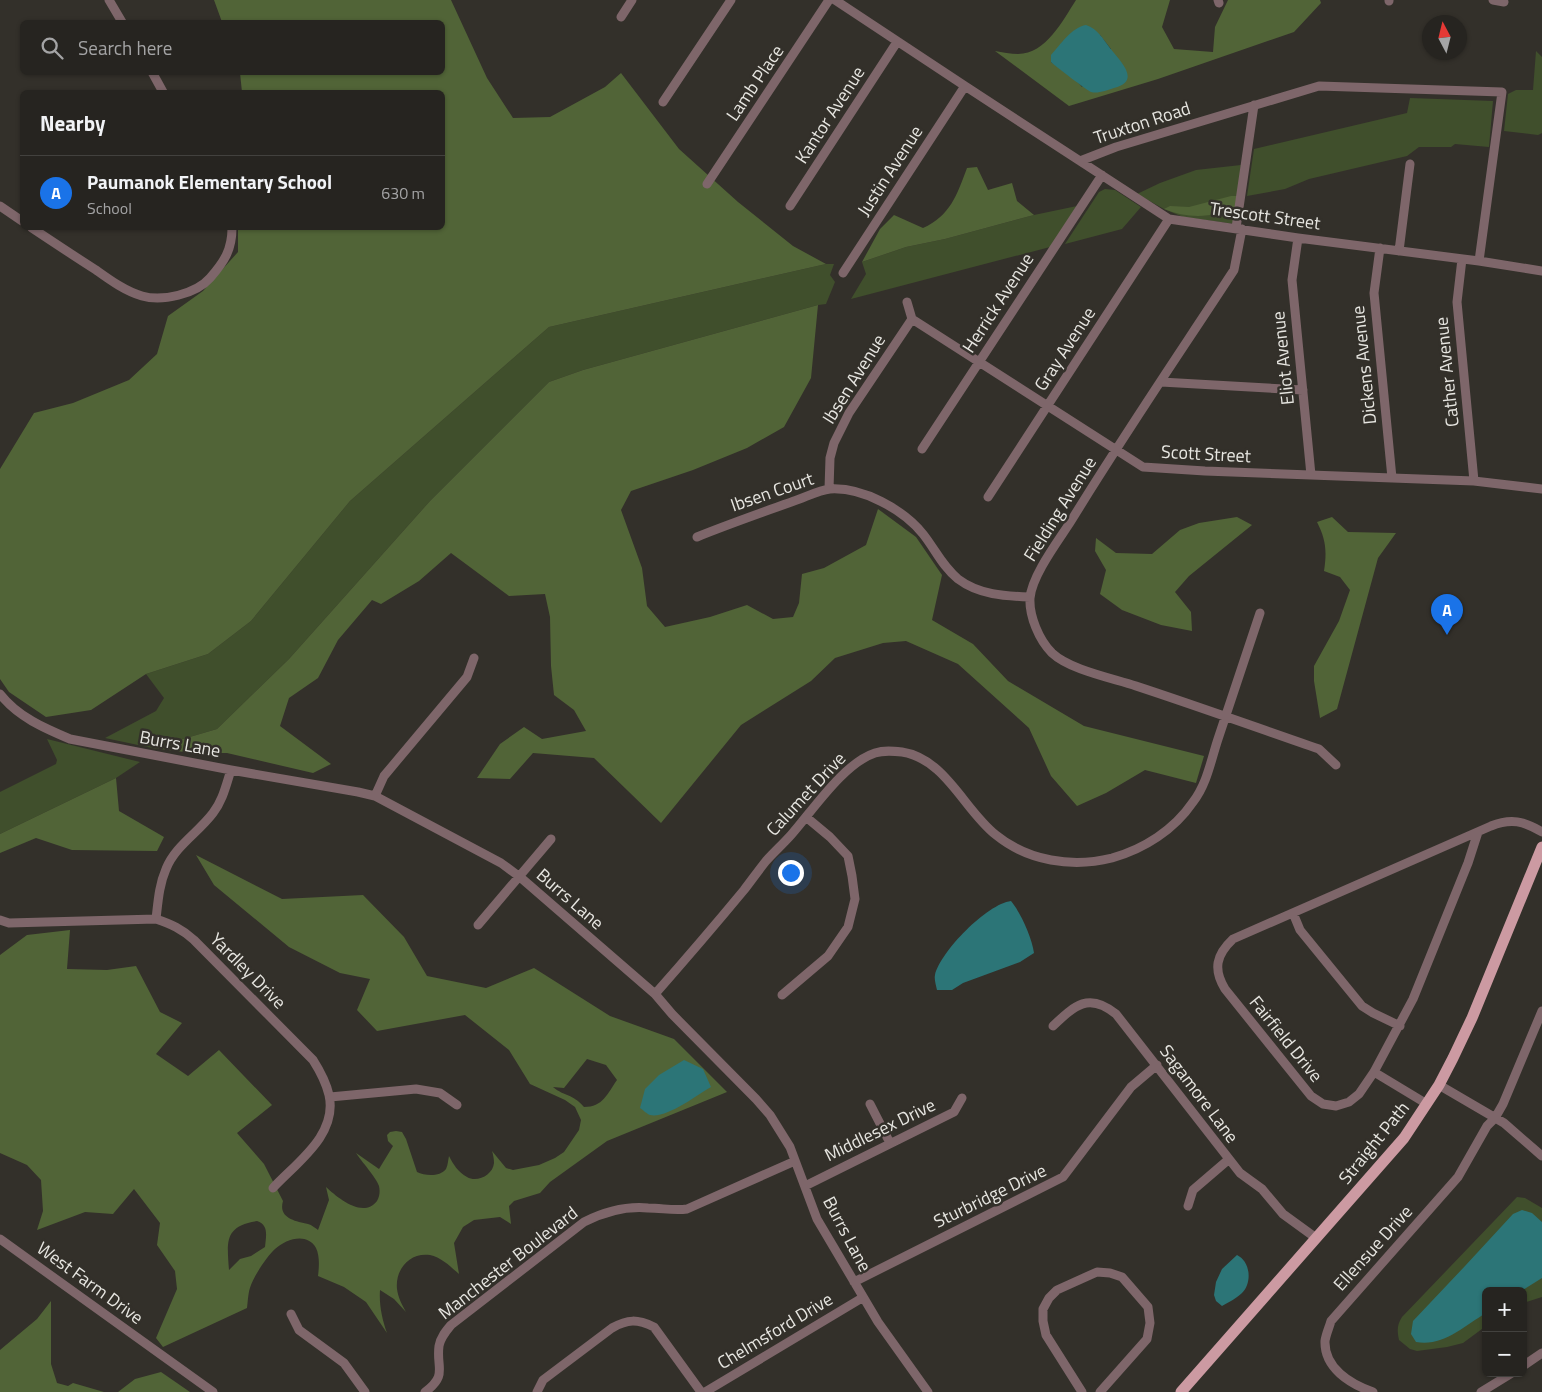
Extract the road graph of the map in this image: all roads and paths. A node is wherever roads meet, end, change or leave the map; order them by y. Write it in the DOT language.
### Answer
graph roads {
  1 [pos="109,0"];
  2 [pos="632,0"];
  3 [pos="731,0"];
  4 [pos="829,0"];
  5 [pos="835,0"];
  6 [pos="1493,0"];
  7 [pos="1504,2"];
  8 [pos="621,17"];
  9 [pos="121,20"];
  10 [pos="897,42"];
  11 [pos="154,75"];
  12 [pos="965,86"];
  13 [pos="162,90"];
  14 [pos="663,102"];
  15 [pos="1254,105"];
  16 [pos="1080,160"];
  17 [pos="1410,164"];
  18 [pos="1102,175"];
  19 [pos="707,184"];
  20 [pos="0,206"];
  21 [pos="790,206"];
  22 [pos="1169,219"];
  23 [pos="20,220"];
  24 [pos="1239,228"];
  25 [pos="35,230"];
  26 [pos="232,230"];
  27 [pos="1298,238"];
  28 [pos="1380,248"];
  29 [pos="1399,251"];
  30 [pos="1462,259"];
  31 [pos="1479,261"];
  32 [pos="1542,271"];
  33 [pos="843,273"];
  34 [pos="907,302"];
  35 [pos="912,319"];
  36 [pos="979,362"];
  37 [pos="1161,382"];
  38 [pos="1303,390"];
  39 [pos="1048,406"];
  40 [pos="922,449"];
  41 [pos="1116,450"];
  42 [pos="1311,475"];
  43 [pos="1392,478"];
  44 [pos="1474,481"];
  45 [pos="829,489"];
  46 [pos="1542,489"];
  47 [pos="988,497"];
  48 [pos="697,537"];
  49 [pos="1030,597"];
  50 [pos="1260,614"];
  51 [pos="474,658"];
  52 [pos="0,694"];
  53 [pos="1226,717"];
  54 [pos="1336,765"];
  55 [pos="231,770"];
  56 [pos="375,796"];
  57 [pos="806,817"];
  58 [pos="1478,832"];
  59 [pos="1542,832"];
  60 [pos="551,839"];
  61 [pos="1542,847"];
  62 [pos="520,877"];
  63 [pos="1293,913"];
  64 [pos="156,919"];
  65 [pos="0,920"];
  66 [pos="478,925"];
  67 [pos="654,994"];
  68 [pos="782,995"];
  69 [pos="1542,1011"];
  70 [pos="1053,1026"];
  71 [pos="1400,1026"];
  72 [pos="1157,1066"];
  73 [pos="1374,1072"];
  74 [pos="1438,1085"];
  75 [pos="330,1097"];
  76 [pos="962,1098"];
  77 [pos="870,1104"];
  78 [pos="1427,1104"];
  79 [pos="457,1105"];
  80 [pos="1495,1118"];
  81 [pos="890,1143"];
  82 [pos="1542,1156"];
  83 [pos="1228,1160"];
  84 [pos="795,1161"];
  85 [pos="805,1186"];
  86 [pos="273,1188"];
  87 [pos="1188,1206"];
  88 [pos="1316,1238"];
  89 [pos="0,1239"];
  90 [pos="854,1282"];
  91 [pos="862,1298"];
  92 [pos="291,1314"];
  93 [pos="1542,1353"];
  94 [pos="1527,1363"];
  95 [pos="1506,1377"];
  96 [pos="924,1391"];
  97 [pos="1484,1391"];
  98 [pos="213,1392"];
  99 [pos="365,1392"];
  100 [pos="425,1392"];
  101 [pos="537,1392"];
  102 [pos="703,1392"];
  103 [pos="1082,1392"];
  104 [pos="1100,1392"];
  105 [pos="1182,1392"];
  106 [pos="1373,1392"];
  1 -- 9 [label="street"];
  2 -- 8 [label="street"];
  3 -- 14 [label="street"];
  4 -- 19 [label="street, Lamb Place"];
  5 -- 10 [label="street, Truxton Road"];
  6 -- 7 [label="street"];
  10 -- 12 [label="street, Truxton Road"];
  10 -- 21 [label="street, Kantor Avenue"];
  11 -- 13 [label="street"];
  12 -- 16 [label="street, Truxton Road"];
  12 -- 33 [label="street, Justin Avenue"];
  15 -- 16 [label="street, Truxton Road"];
  15 -- 24 [label="street, Fielding Avenue"];
  15 -- 31 [label="street, Truxton Road"];
  16 -- 18 [label="street, Trescott Street"];
  17 -- 29 [label="street"];
  18 -- 22 [label="street, Trescott Street"];
  18 -- 36 [label="street, Herrick Avenue"];
  20 -- 23 [label="street"];
  22 -- 24 [label="street, Trescott Street"];
  22 -- 39 [label="street, Gray Avenue"];
  24 -- 27 [label="street, Trescott Street"];
  24 -- 37 [label="street, Fielding Avenue"];
  25 -- 26 [label="street"];
  27 -- 28 [label="street, Trescott Street"];
  27 -- 38 [label="street, Eliot Avenue"];
  28 -- 29 [label="street, Trescott Street"];
  28 -- 43 [label="street, Dickens Avenue"];
  29 -- 30 [label="street, Trescott Street"];
  30 -- 31 [label="street, Trescott Street"];
  30 -- 44 [label="street, Cather Avenue"];
  31 -- 32 [label="street"];
  34 -- 35 [label="street"];
  35 -- 36 [label="street, Scott Street"];
  35 -- 45 [label="street, Ibsen Avenue"];
  36 -- 39 [label="street, Scott Street"];
  36 -- 40 [label="street, Herrick Avenue"];
  37 -- 38 [label="street"];
  37 -- 41 [label="street, Fielding Avenue"];
  38 -- 42 [label="street, Eliot Avenue"];
  39 -- 41 [label="street, Scott Street"];
  39 -- 47 [label="street, Gray Avenue"];
  41 -- 42 [label="street, Scott Street"];
  41 -- 49 [label="street, Fielding Avenue"];
  42 -- 43 [label="street, Scott Street"];
  43 -- 44 [label="street, Scott Street"];
  44 -- 46 [label="street, Scott Street"];
  45 -- 48 [label="street, Ibsen Court"];
  45 -- 49 [label="street, Ibsen Court"];
  49 -- 53 [label="street"];
  50 -- 53 [label="street, Calumet Drive"];
  51 -- 56 [label="street"];
  52 -- 55 [label="street, Burrs Lane"];
  53 -- 54 [label="street"];
  53 -- 57 [label="street, Calumet Drive"];
  55 -- 56 [label="street, Burrs Lane"];
  55 -- 64 [label="street"];
  56 -- 62 [label="street, Burrs Lane"];
  57 -- 67 [label="street, Calumet Drive"];
  57 -- 68 [label="street"];
  58 -- 59 [label="street, Fairfield Drive"];
  58 -- 63 [label="street, Fairfield Drive"];
  58 -- 71 [label="street, Fairfield Drive"];
  60 -- 62 [label="street"];
  61 -- 74 [label="main road, Straight Path"];
  62 -- 66 [label="street"];
  62 -- 67 [label="street, Burrs Lane"];
  63 -- 71 [label="street"];
  63 -- 73 [label="street, Fairfield Drive"];
  64 -- 65 [label="street, Yardley Drive"];
  64 -- 75 [label="street, Yardley Drive"];
  67 -- 84 [label="street, Burrs Lane"];
  69 -- 80 [label="street, Ellensue Drive"];
  70 -- 72 [label="street, Sagamore Lane"];
  71 -- 73 [label="street, Fairfield Drive"];
  72 -- 83 [label="street, Sagamore Lane"];
  72 -- 90 [label="street, Sturbridge Drive"];
  73 -- 78 [label="street"];
  74 -- 78 [label="main road, Straight Path"];
  74 -- 80 [label="street"];
  75 -- 79 [label="street"];
  75 -- 86 [label="street, Yardley Drive"];
  76 -- 81 [label="street, Middlesex Drive"];
  77 -- 81 [label="street"];
  78 -- 88 [label="main road, Straight Path"];
  80 -- 82 [label="street"];
  80 -- 106 [label="street, Ellensue Drive"];
  81 -- 85 [label="street, Middlesex Drive"];
  83 -- 87 [label="street"];
  83 -- 88 [label="street, Sagamore Lane"];
  84 -- 85 [label="street, Burrs Lane"];
  84 -- 100 [label="street, Manchester Boulevard"];
  85 -- 90 [label="street, Burrs Lane"];
  88 -- 105 [label="main road, Straight Path"];
  89 -- 98 [label="street, West Farm Drive"];
  90 -- 91 [label="street, Burrs Lane"];
  91 -- 96 [label="street, Burrs Lane"];
  91 -- 102 [label="street, Chelmsford Drive"];
  92 -- 99 [label="street"];
  93 -- 94 [label="street"];
  95 -- 97 [label="street"];
  101 -- 102 [label="street"];
  103 -- 104 [label="street"];
}
